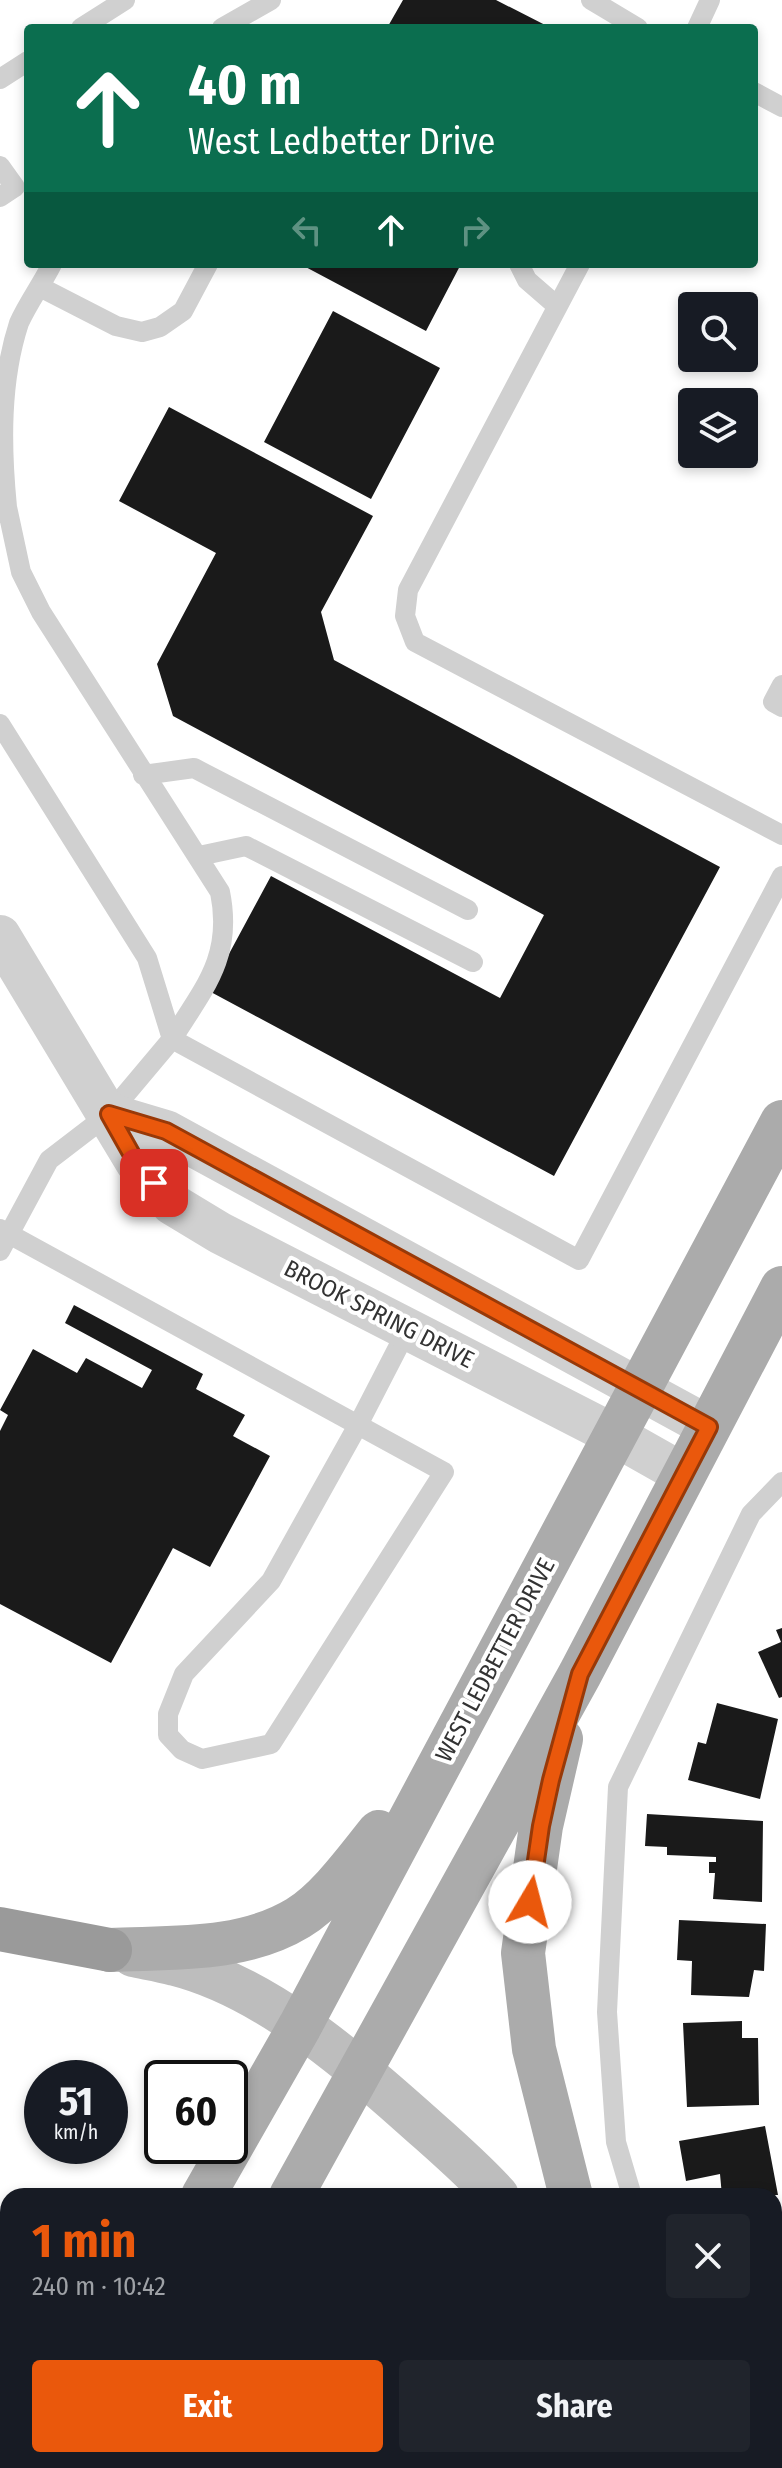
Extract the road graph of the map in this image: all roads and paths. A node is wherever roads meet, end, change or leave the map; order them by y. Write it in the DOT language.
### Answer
graph roads {
  1 [pos="125,0"];
  2 [pos="271,0"];
  3 [pos="591,0"];
  4 [pos="710,0"];
  5 [pos="253,20"];
  6 [pos="87,24"];
  7 [pos="631,24"];
  8 [pos="699,24"];
  9 [pos="24,64"];
  10 [pos="0,79"];
  11 [pos="758,94"];
  12 [pos="782,107"];
  13 [pos="0,166"];
  14 [pos="14,193"];
  15 [pos="50,268"];
  16 [pos="206,268"];
  17 [pos="521,268"];
  18 [pos="578,268"];
  19 [pos="40,287"];
  20 [pos="557,306"];
  21 [pos="2,369"];
  22 [pos="2,507"];
  23 [pos="782,685"];
  24 [pos="782,707"];
  25 [pos="0,724"];
  26 [pos="143,775"];
  27 [pos="782,835"];
  28 [pos="199,856"];
  29 [pos="782,876"];
  30 [pos="468,910"];
  31 [pos="0,936"];
  32 [pos="473,962"];
  33 [pos="172,1039"];
  34 [pos="109,1114"];
  35 [pos="782,1122"];
  36 [pos="3,1238"];
  37 [pos="782,1288"];
  38 [pos="408,1328"];
  39 [pos="640,1388"];
  40 [pos="358,1425"];
  41 [pos="709,1427"];
  42 [pos="616,1436"];
  43 [pos="685,1475"];
  44 [pos="782,1482"];
  45 [pos="580,1674"];
  46 [pos="455,1736"];
  47 [pos="0,1905"];
  48 [pos="0,1929"];
  49 [pos="110,1950"];
  50 [pos="300,2026"];
  51 [pos="361,2070"];
  52 [pos="208,2188"];
  53 [pos="295,2188"];
  54 [pos="490,2188"];
  55 [pos="569,2188"];
  56 [pos="630,2188"];
  1 -- 6 [label="lane"];
  2 -- 5 [label="lane"];
  3 -- 7 [label="lane"];
  4 -- 8 [label="lane"];
  9 -- 10 [label="lane"];
  11 -- 12 [label="lane"];
  13 -- 14 [label="lane"];
  15 -- 19 [label="lane"];
  16 -- 19 [label="lane"];
  17 -- 20 [label="lane"];
  18 -- 20 [label="lane"];
  19 -- 21 [label="lane"];
  20 -- 27 [label="lane"];
  21 -- 22 [label="lane"];
  22 -- 26 [label="lane"];
  23 -- 24 [label="lane"];
  25 -- 33 [label="lane"];
  26 -- 28 [label="lane"];
  26 -- 30 [label="lane"];
  28 -- 32 [label="lane"];
  28 -- 33 [label="lane"];
  29 -- 33 [label="lane"];
  31 -- 34 [label="street, BROOK SPRING DRIVE"];
  33 -- 34 [label="lane"];
  34 -- 36 [label="lane"];
  34 -- 38 [label="street, BROOK SPRING DRIVE"];
  34 -- 39 [label="street"];
  35 -- 39 [label="main road, WEST LEDBETTER DRIVE"];
  36 -- 40 [label="lane"];
  37 -- 41 [label="main road"];
  38 -- 40 [label="lane"];
  38 -- 42 [label="street, BROOK SPRING DRIVE"];
  39 -- 41 [label="street"];
  39 -- 42 [label="main road, WEST LEDBETTER DRIVE"];
  40 -- 40 [label="lane"];
  41 -- 43 [label="main road"];
  42 -- 43 [label="street, BROOK SPRING DRIVE"];
  42 -- 46 [label="main road, WEST LEDBETTER DRIVE"];
  43 -- 45 [label="main road"];
  44 -- 56 [label="lane"];
  45 -- 51 [label="main road"];
  45 -- 55 [label="main road"];
  46 -- 49 [label="main road"];
  46 -- 50 [label="main road, WEST LEDBETTER DRIVE"];
  47 -- 49 [label="main road"];
  48 -- 49 [label="highway"];
  49 -- 50 [label="main road"];
  50 -- 51 [label="main road"];
  50 -- 52 [label="main road, WEST LEDBETTER DRIVE"];
  51 -- 53 [label="main road"];
  51 -- 54 [label="main road"];
}
